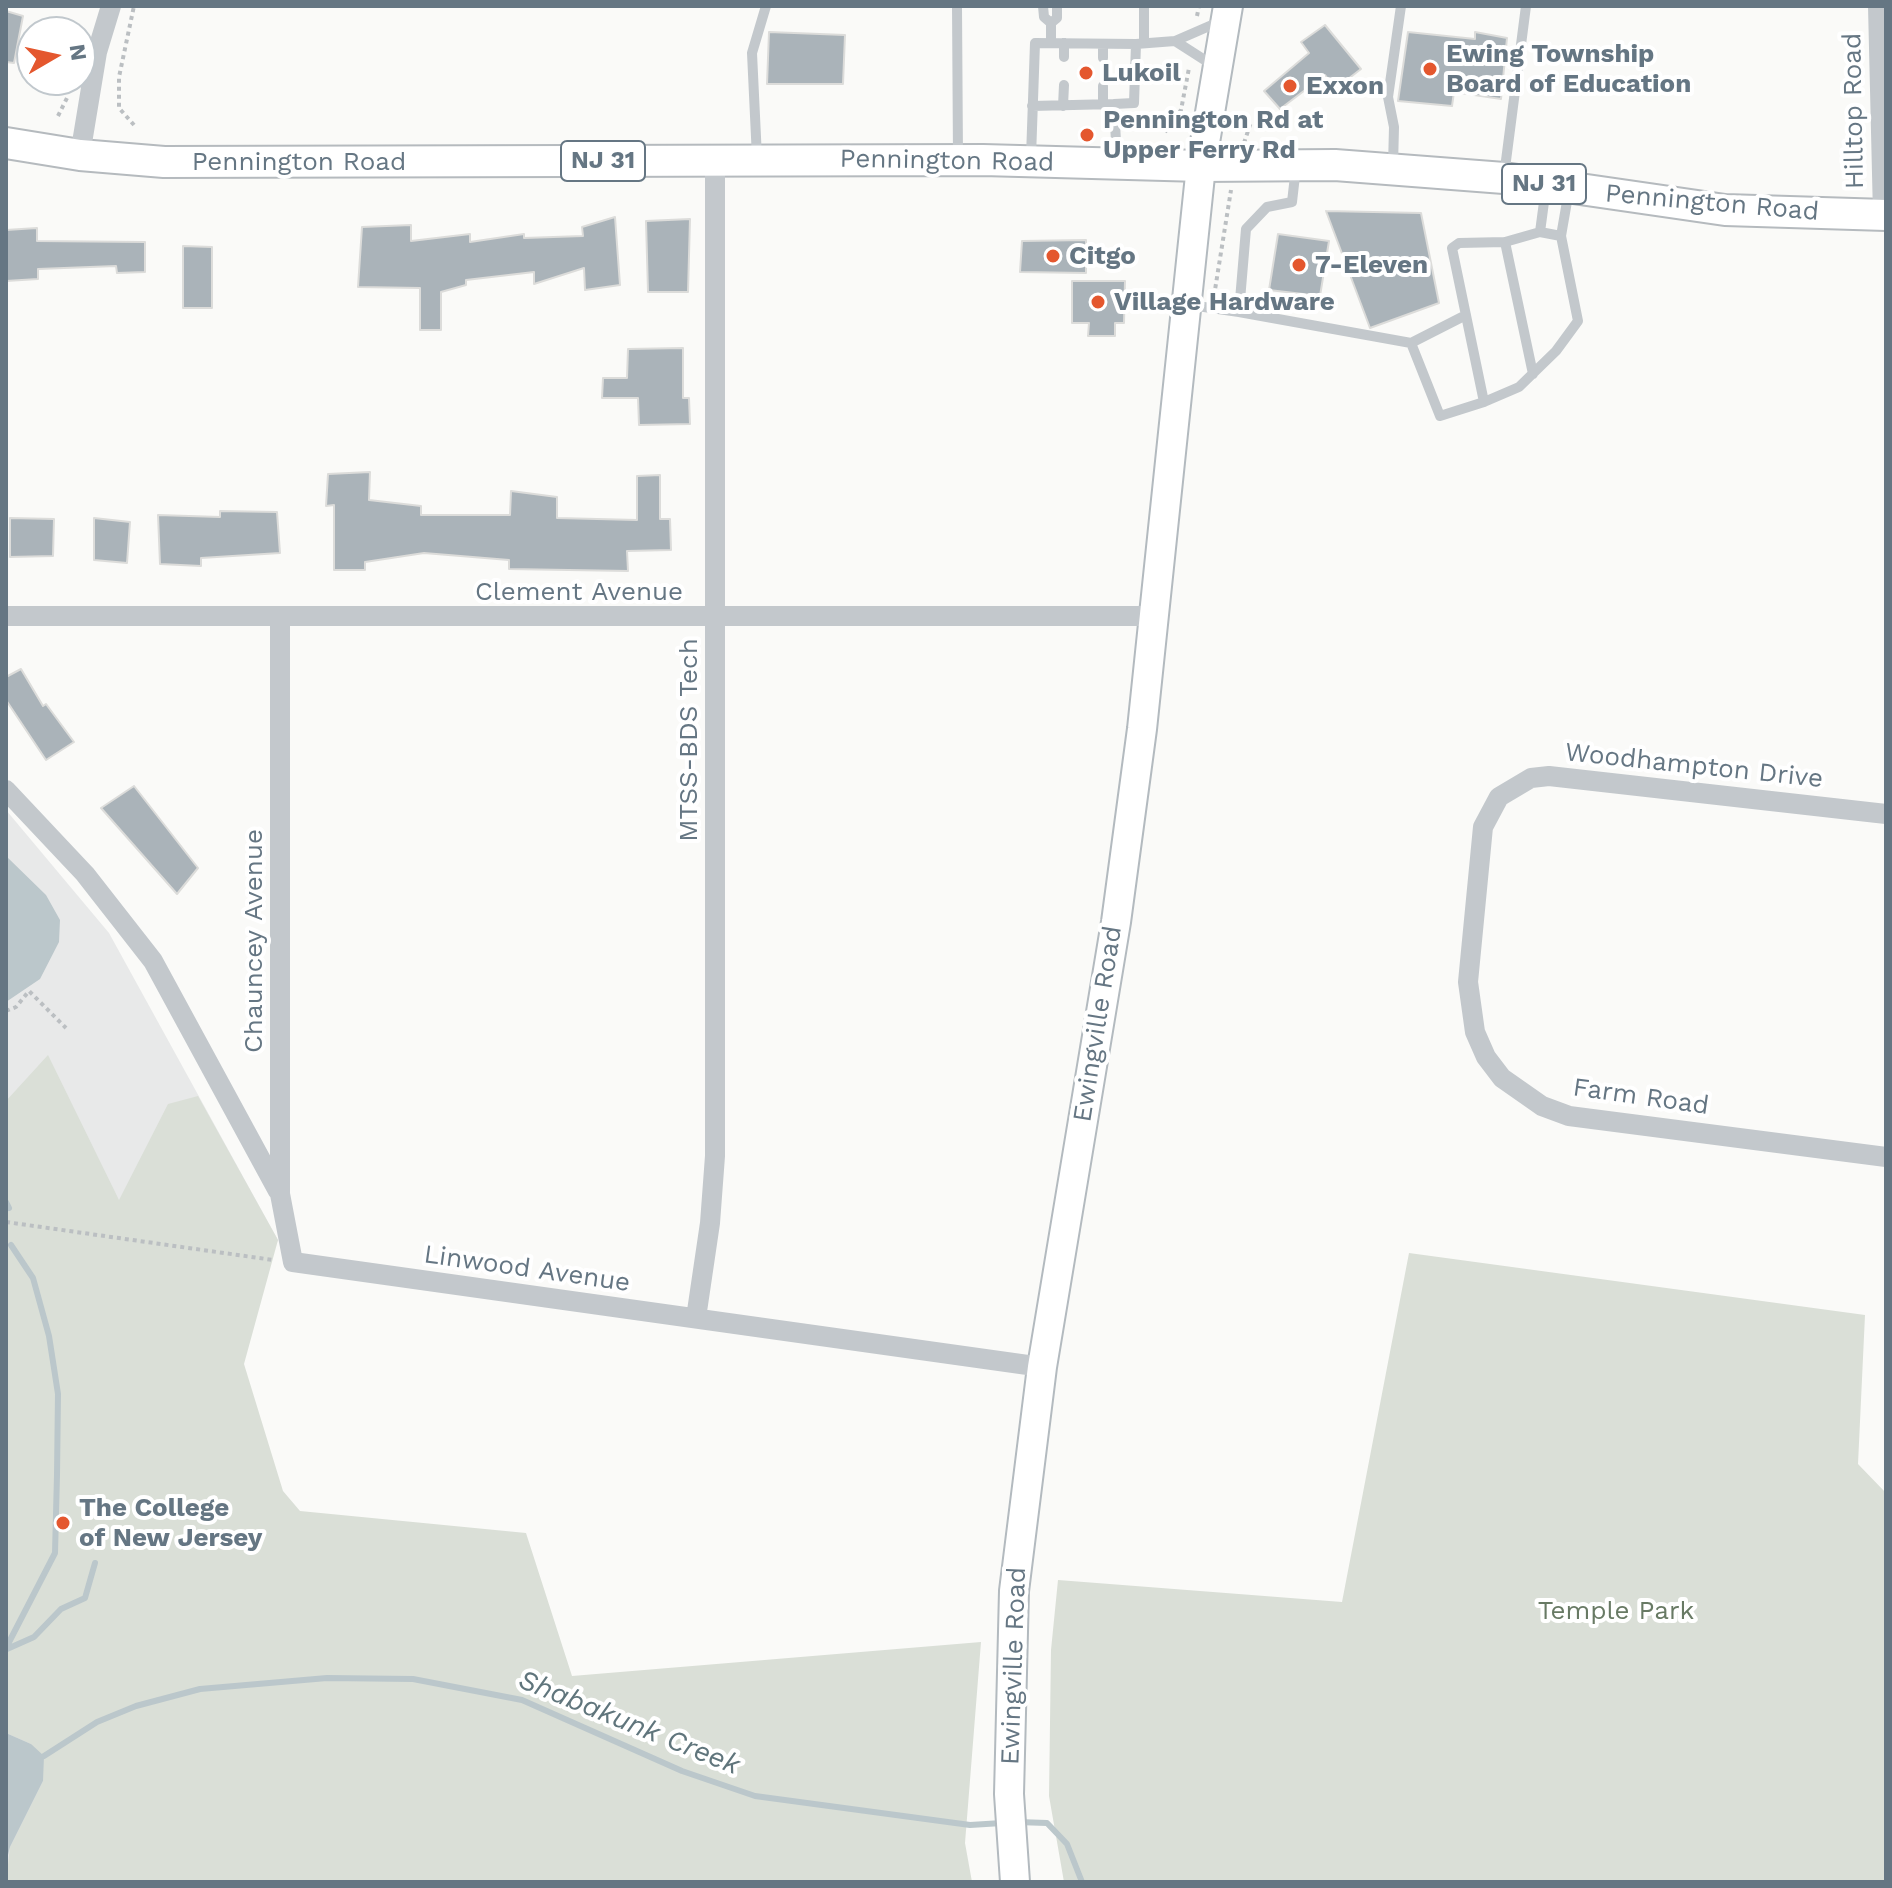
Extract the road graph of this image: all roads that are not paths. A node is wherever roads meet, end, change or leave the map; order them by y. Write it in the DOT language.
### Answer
graph roads {
  1 [pos="111,6"];
  2 [pos="766,6"];
  3 [pos="957,6"];
  4 [pos="1043,6"];
  5 [pos="1057,6"];
  6 [pos="1144,6"];
  7 [pos="1401,6"];
  8 [pos="1526,6"];
  9 [pos="1878,6"];
  10 [pos="1227,12"];
  11 [pos="1051,23"];
  12 [pos="1175,41"];
  13 [pos="1051,43"];
  14 [pos="1064,43"];
  15 [pos="1103,44"];
  16 [pos="1140,44"];
  17 [pos="1064,57"];
  18 [pos="1103,58"];
  19 [pos="1218,68"];
  20 [pos="1064,85"];
  21 [pos="1103,86"];
  22 [pos="1108,105"];
  23 [pos="1032,106"];
  24 [pos="1063,106"];
  25 [pos="6,143"];
  26 [pos="80,155"];
  27 [pos="757,159"];
  28 [pos="715,160"];
  29 [pos="958,160"];
  30 [pos="1031,161"];
  31 [pos="1117,163"];
  32 [pos="1296,165"];
  33 [pos="1201,166"];
  34 [pos="1393,168"];
  35 [pos="1504,178"];
  36 [pos="1558,186"];
  37 [pos="1884,215"];
  38 [pos="1540,232"];
  39 [pos="1561,236"];
  40 [pos="1505,242"];
  41 [pos="1187,305"];
  42 [pos="1239,312"];
  43 [pos="1466,315"];
  44 [pos="1411,343"];
  45 [pos="1533,374"];
  46 [pos="1484,402"];
  47 [pos="6,616"];
  48 [pos="1153,616"];
  49 [pos="280,618"];
  50 [pos="715,618"];
  51 [pos="6,790"];
  52 [pos="1886,814"];
  53 [pos="1468,982"];
  54 [pos="1886,1157"];
  55 [pos="280,1194"];
  56 [pos="293,1262"];
  57 [pos="696,1318"];
  58 [pos="1042,1367"];
  59 [pos="1015,1882"];
  1 -- 26 [label="street"];
  2 -- 27 [label="lane"];
  3 -- 29 [label="lane"];
  4 -- 11 [label="lane"];
  5 -- 11 [label="lane"];
  6 -- 16 [label="lane"];
  7 -- 34 [label="lane"];
  8 -- 35 [label="lane"];
  9 -- 37 [label="street, Hilltop Road"];
  10 -- 12 [label="lane"];
  10 -- 19 [label="main road, Ewingville Road"];
  11 -- 13 [label="lane"];
  12 -- 16 [label="lane"];
  12 -- 19 [label="lane"];
  13 -- 14 [label="lane"];
  13 -- 23 [label="lane"];
  14 -- 15 [label="lane"];
  14 -- 17 [label="lane"];
  15 -- 16 [label="lane"];
  15 -- 18 [label="lane"];
  16 -- 22 [label="lane"];
  19 -- 33 [label="main road, Ewingville Road"];
  20 -- 24 [label="lane"];
  21 -- 22 [label="lane"];
  22 -- 24 [label="lane"];
  22 -- 31 [label="lane"];
  23 -- 24 [label="lane"];
  23 -- 30 [label="lane"];
  25 -- 26 [label="main road, Pennington Road / NJ 31"];
  26 -- 28 [label="main road, Pennington Road / NJ 31"];
  27 -- 28 [label="main road, Pennington Road / NJ 31"];
  27 -- 29 [label="main road, Pennington Road / NJ 31"];
  28 -- 50 [label="street, MTSS-BDS Tech"];
  29 -- 30 [label="main road, Pennington Road / NJ 31"];
  30 -- 31 [label="main road, Pennington Road / NJ 31"];
  31 -- 33 [label="main road, Pennington Road / NJ 31"];
  32 -- 33 [label="main road, Pennington Road / NJ 31"];
  32 -- 34 [label="main road, Pennington Road / NJ 31"];
  32 -- 42 [label="lane"];
  33 -- 41 [label="main road, Ewingville Road"];
  34 -- 35 [label="main road, Pennington Road / NJ 31"];
  35 -- 36 [label="main road, Pennington Road / NJ 31"];
  36 -- 37 [label="main road, Pennington Road / NJ 31"];
  36 -- 38 [label="lane"];
  36 -- 39 [label="lane"];
  38 -- 39 [label="lane"];
  38 -- 40 [label="lane"];
  39 -- 45 [label="lane"];
  40 -- 43 [label="lane"];
  40 -- 45 [label="lane"];
  41 -- 42 [label="lane"];
  41 -- 48 [label="main road, Ewingville Road"];
  42 -- 44 [label="lane"];
  43 -- 44 [label="lane"];
  43 -- 46 [label="lane"];
  44 -- 46 [label="lane"];
  45 -- 46 [label="lane"];
  47 -- 49 [label="street, Clement Avenue"];
  48 -- 50 [label="street, Clement Avenue"];
  48 -- 58 [label="main road, Ewingville Road"];
  49 -- 50 [label="street, Clement Avenue"];
  49 -- 55 [label="street, Chauncey Avenue"];
  50 -- 57 [label="street, MTSS-BDS Tech"];
  51 -- 55 [label="street"];
  52 -- 53 [label="street, Woodhampton Drive"];
  53 -- 54 [label="street, Farm Road"];
  55 -- 56 [label="street, Chauncey Avenue"];
  56 -- 57 [label="street, Linwood Avenue"];
  57 -- 58 [label="street, Linwood Avenue"];
  58 -- 59 [label="main road, Ewingville Road"];
}
